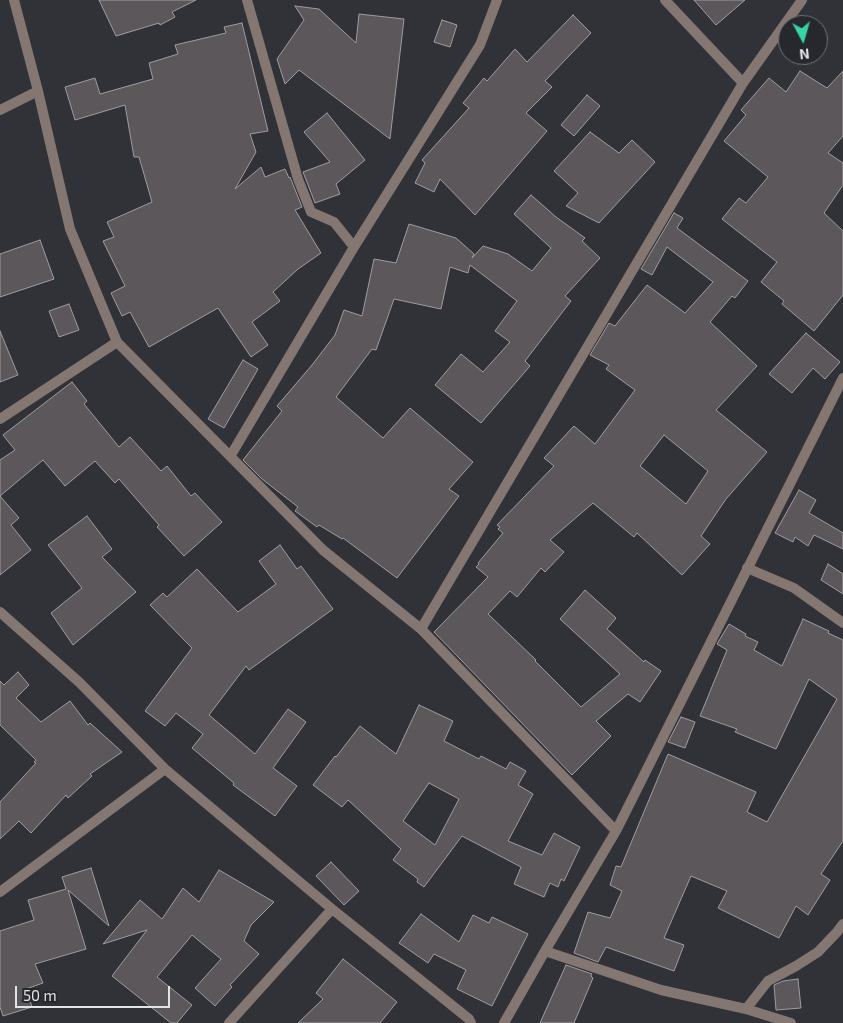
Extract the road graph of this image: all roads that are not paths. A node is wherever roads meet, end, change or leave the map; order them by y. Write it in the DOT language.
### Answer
graph roads {
  1 [pos="14,0"];
  2 [pos="247,0"];
  3 [pos="497,0"];
  4 [pos="665,0"];
  5 [pos="802,0"];
  6 [pos="742,83"];
  7 [pos="38,91"];
  8 [pos="0,110"];
  9 [pos="354,247"];
  10 [pos="118,342"];
  11 [pos="843,378"];
  12 [pos="0,419"];
  13 [pos="231,456"];
  14 [pos="747,568"];
  15 [pos="0,612"];
  16 [pos="843,623"];
  17 [pos="420,629"];
  18 [pos="165,769"];
  19 [pos="616,831"];
  20 [pos="0,892"];
  21 [pos="332,909"];
  22 [pos="843,924"];
  23 [pos="545,951"];
  24 [pos="746,1009"];
  25 [pos="229,1023"];
  26 [pos="471,1023"];
  27 [pos="504,1023"];
  28 [pos="791,1023"];
  1 -- 7 [label="street"];
  2 -- 9 [label="street"];
  3 -- 9 [label="street"];
  4 -- 6 [label="street"];
  5 -- 6 [label="street"];
  6 -- 17 [label="street"];
  7 -- 8 [label="street"];
  7 -- 10 [label="street"];
  9 -- 13 [label="street"];
  10 -- 12 [label="street"];
  10 -- 13 [label="street"];
  11 -- 14 [label="street"];
  13 -- 17 [label="street"];
  14 -- 16 [label="street"];
  14 -- 19 [label="street"];
  15 -- 18 [label="street"];
  17 -- 19 [label="street"];
  18 -- 20 [label="street"];
  18 -- 21 [label="street"];
  19 -- 23 [label="street"];
  21 -- 25 [label="street"];
  21 -- 26 [label="street"];
  22 -- 24 [label="street"];
  23 -- 24 [label="street"];
  23 -- 27 [label="street"];
  24 -- 28 [label="street"];
}
